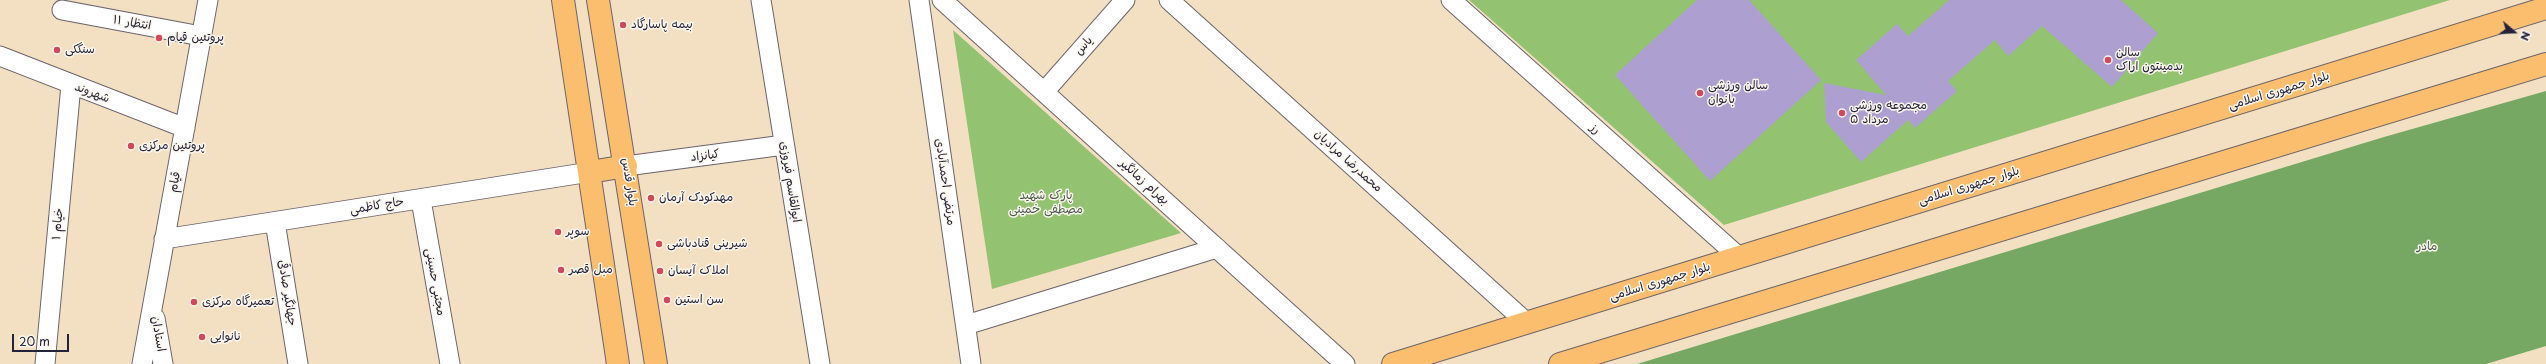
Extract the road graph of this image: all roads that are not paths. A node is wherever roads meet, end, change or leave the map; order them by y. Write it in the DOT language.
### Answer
graph roads {
  1 [pos="208,0"];
  2 [pos="563,0"];
  3 [pos="598,0"];
  4 [pos="761,0"];
  5 [pos="919,0"];
  6 [pos="942,0"];
  7 [pos="1125,0"];
  8 [pos="1169,0"];
  9 [pos="1451,0"];
  10 [pos="2540,7"];
  11 [pos="62,10"];
  12 [pos="201,36"];
  13 [pos="0,56"];
  14 [pos="2546,64"];
  15 [pos="71,85"];
  16 [pos="1044,92"];
  17 [pos="185,128"];
  18 [pos="784,145"];
  19 [pos="626,166"];
  20 [pos="590,172"];
  21 [pos="421,200"];
  22 [pos="275,222"];
  23 [pos="164,239"];
  24 [pos="1217,248"];
  25 [pos="1739,257"];
  26 [pos="152,305"];
  27 [pos="1527,323"];
  28 [pos="966,325"];
  29 [pos="45,364"];
  30 [pos="142,364"];
  31 [pos="163,364"];
  32 [pos="298,364"];
  33 [pos="450,364"];
  34 [pos="618,364"];
  35 [pos="656,364"];
  36 [pos="820,364"];
  37 [pos="971,364"];
  38 [pos="1345,364"];
  39 [pos="1393,364"];
  40 [pos="1560,364"];
  1 -- 12 [label="street, قیام"];
  2 -- 20 [label="main road"];
  3 -- 19 [label="main road, بلوار قدس"];
  4 -- 18 [label="street, ابوالقاسم فیروزی"];
  5 -- 28 [label="street, مرتضی احمدآبادی"];
  6 -- 16 [label="street, بهرام زمانگیر"];
  7 -- 16 [label="street, یاس"];
  8 -- 27 [label="street, محمدرضا مرادیان"];
  9 -- 25 [label="street, رز"];
  10 -- 25 [label="main road, بلوار جمهوری اسلامی"];
  11 -- 12 [label="street, انتظار ۱۱"];
  12 -- 17 [label="street, قیام"];
  13 -- 15 [label="street, شهروند"];
  14 -- 40 [label="main road"];
  15 -- 17 [label="street, شهروند"];
  15 -- 29 [label="street, خیام ۱"];
  16 -- 24 [label="street, بهرام زمانگیر"];
  17 -- 23 [label="street, قیام"];
  18 -- 19 [label="street, کیانزاد"];
  18 -- 36 [label="street, ابوالقاسم فیروزی"];
  19 -- 20 [label="main road"];
  19 -- 35 [label="main road, بلوار قدس"];
  20 -- 21 [label="street, حاج کاظمی"];
  20 -- 34 [label="main road"];
  21 -- 22 [label="street, حاج کاظمی"];
  21 -- 33 [label="street, مجتبی حسینی"];
  22 -- 23 [label="street, حاج کاظمی"];
  22 -- 32 [label="street, جهانگیر صادقی"];
  23 -- 26 [label="street, قیام"];
  24 -- 28 [label="street"];
  24 -- 38 [label="street, بهرام زمانگیر"];
  25 -- 27 [label="main road, بلوار جمهوری اسلامی"];
  26 -- 30 [label="street, قیام"];
  26 -- 31 [label="street, استادان"];
  27 -- 39 [label="main road, بلوار جمهوری اسلامی"];
  28 -- 37 [label="street, مرتضی احمدآبادی"];
}
